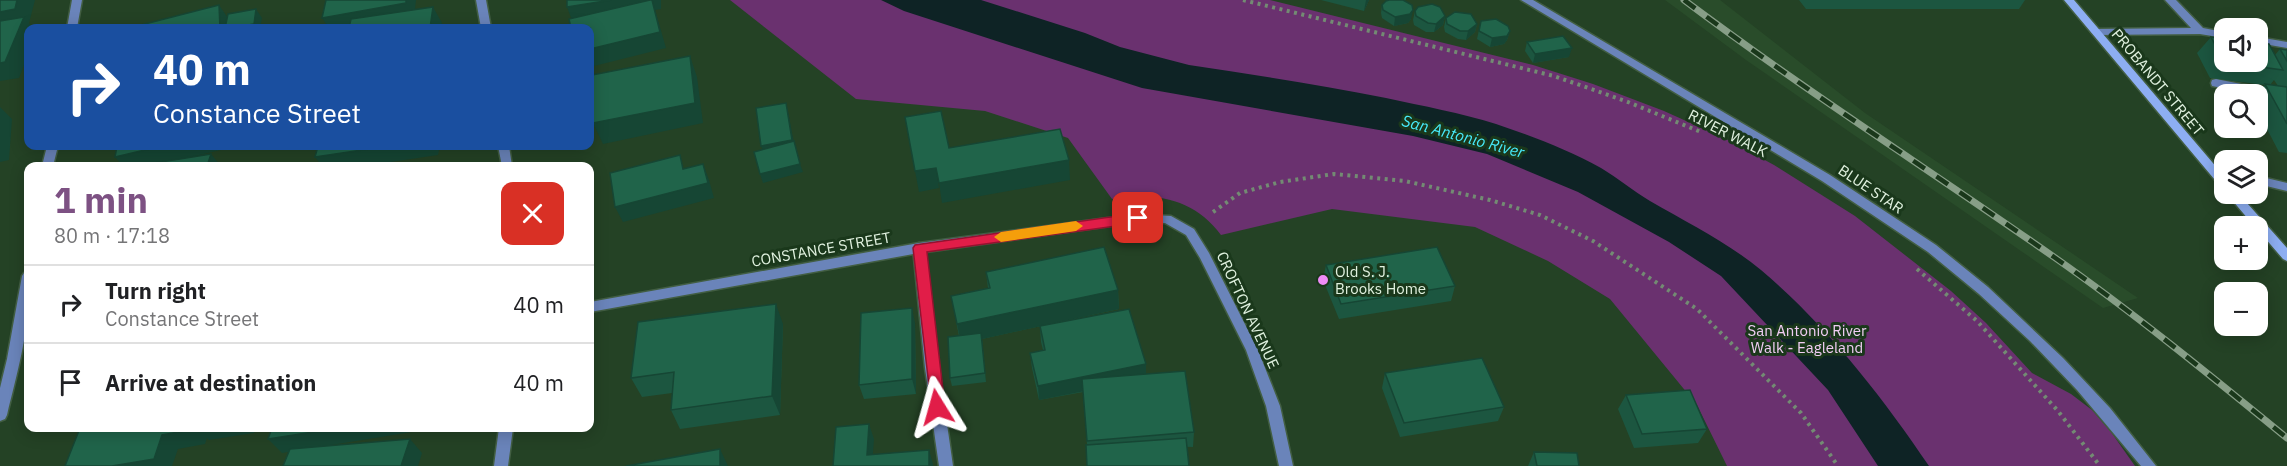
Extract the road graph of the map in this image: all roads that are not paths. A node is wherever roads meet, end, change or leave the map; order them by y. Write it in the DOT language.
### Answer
graph roads {
  1 [pos="77,0"];
  2 [pos="481,0"];
  3 [pos="1526,0"];
  4 [pos="2069,0"];
  5 [pos="2170,0"];
  6 [pos="73,24"];
  7 [pos="485,24"];
  8 [pos="2200,31"];
  9 [pos="2096,32"];
  10 [pos="2214,33"];
  11 [pos="2268,42"];
  12 [pos="2287,45"];
  13 [pos="2216,83"];
  14 [pos="2287,97"];
  15 [pos="2214,166"];
  16 [pos="2268,182"];
  17 [pos="2287,187"];
  18 [pos="2242,204"];
  19 [pos="1167,219"];
  20 [pos="920,248"];
  21 [pos="2287,256"];
  22 [pos="24,300"];
  23 [pos="594,306"];
  24 [pos="0,415"];
  25 [pos="505,432"];
  26 [pos="501,466"];
  27 [pos="945,466"];
  28 [pos="1286,466"];
  29 [pos="2149,466"];
  1 -- 6 [label="street"];
  2 -- 7 [label="street"];
  3 -- 29 [label="street, BLUE STAR"];
  4 -- 9 [label="main road, PROBANDT STREET"];
  5 -- 8 [label="street"];
  8 -- 9 [label="street"];
  8 -- 10 [label="street"];
  9 -- 15 [label="main road, PROBANDT STREET"];
  11 -- 12 [label="street"];
  13 -- 14 [label="street"];
  16 -- 17 [label="street"];
  18 -- 21 [label="main road"];
  19 -- 20 [label="street, CONSTANCE STREET"];
  19 -- 28 [label="street, CROFTON AVENUE"];
  20 -- 23 [label="street, CONSTANCE STREET"];
  20 -- 27 [label="street"];
  22 -- 24 [label="street"];
  25 -- 26 [label="street"];
}
